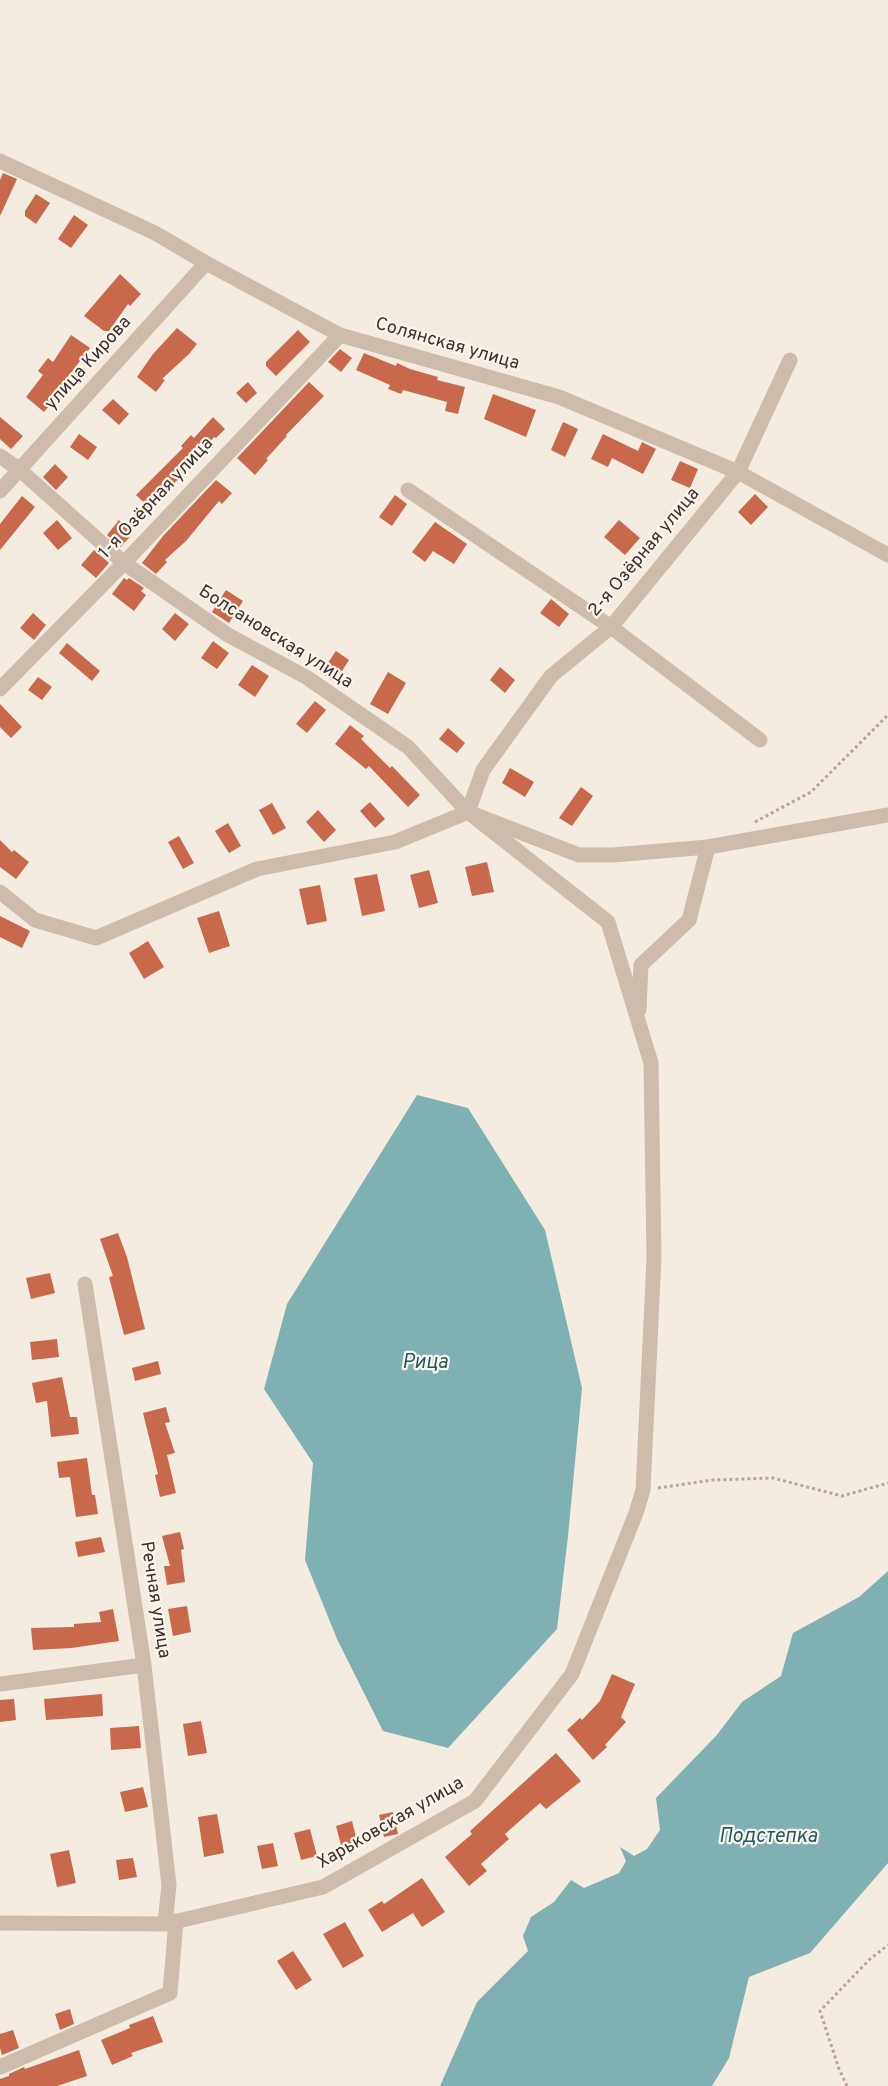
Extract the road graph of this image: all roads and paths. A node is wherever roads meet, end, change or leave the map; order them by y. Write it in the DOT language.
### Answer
graph roads {
  1 [pos="0,161"];
  2 [pos="206,263"];
  3 [pos="340,335"];
  4 [pos="790,360"];
  5 [pos="0,456"];
  6 [pos="20,470"];
  7 [pos="738,472"];
  8 [pos="408,490"];
  9 [pos="0,491"];
  10 [pos="888,555"];
  11 [pos="124,563"];
  12 [pos="611,627"];
  13 [pos="0,688"];
  14 [pos="888,715"];
  15 [pos="760,740"];
  16 [pos="468,812"];
  17 [pos="888,815"];
  18 [pos="749,825"];
  19 [pos="708,847"];
  20 [pos="0,892"];
  21 [pos="639,1022"];
  22 [pos="85,1284"];
  23 [pos="888,1483"];
  24 [pos="642,1490"];
  25 [pos="144,1665"];
  26 [pos="0,1684"];
  27 [pos="0,1923"];
  28 [pos="171,1923"];
  29 [pos="888,1945"];
  30 [pos="0,2067"];
  31 [pos="847,2086"];
  1 -- 2 [label="street, Солянская улица"];
  2 -- 3 [label="street, Солянская улица"];
  2 -- 6 [label="street, улица Кирова"];
  3 -- 7 [label="street, Солянская улица"];
  3 -- 11 [label="street, 1-я Озёрная улица"];
  4 -- 7 [label="street, 2-я Озёрная улица"];
  5 -- 6 [label="street, Болсановская улица"];
  6 -- 9 [label="street, улица Кирова"];
  6 -- 11 [label="street, Болсановская улица"];
  7 -- 10 [label="street, Солянская улица"];
  7 -- 12 [label="street, 2-я Озёрная улица"];
  8 -- 12 [label="street"];
  11 -- 13 [label="street, 1-я Озёрная улица"];
  11 -- 16 [label="street, Болсановская улица"];
  12 -- 15 [label="street"];
  12 -- 16 [label="street, 2-я Озёрная улица"];
  14 -- 18 [label="path"];
  16 -- 19 [label="street"];
  16 -- 20 [label="street"];
  16 -- 21 [label="street, Болсановская улица"];
  17 -- 19 [label="street"];
  19 -- 21 [label="street"];
  21 -- 24 [label="street, Харьковская улица"];
  22 -- 25 [label="street, Речная улица"];
  23 -- 24 [label="path"];
  24 -- 28 [label="street, Харьковская улица"];
  25 -- 26 [label="street"];
  25 -- 28 [label="street, Речная улица"];
  27 -- 28 [label="street, Харьковская улица"];
  28 -- 30 [label="street, Речная улица"];
  29 -- 31 [label="path"];
}
